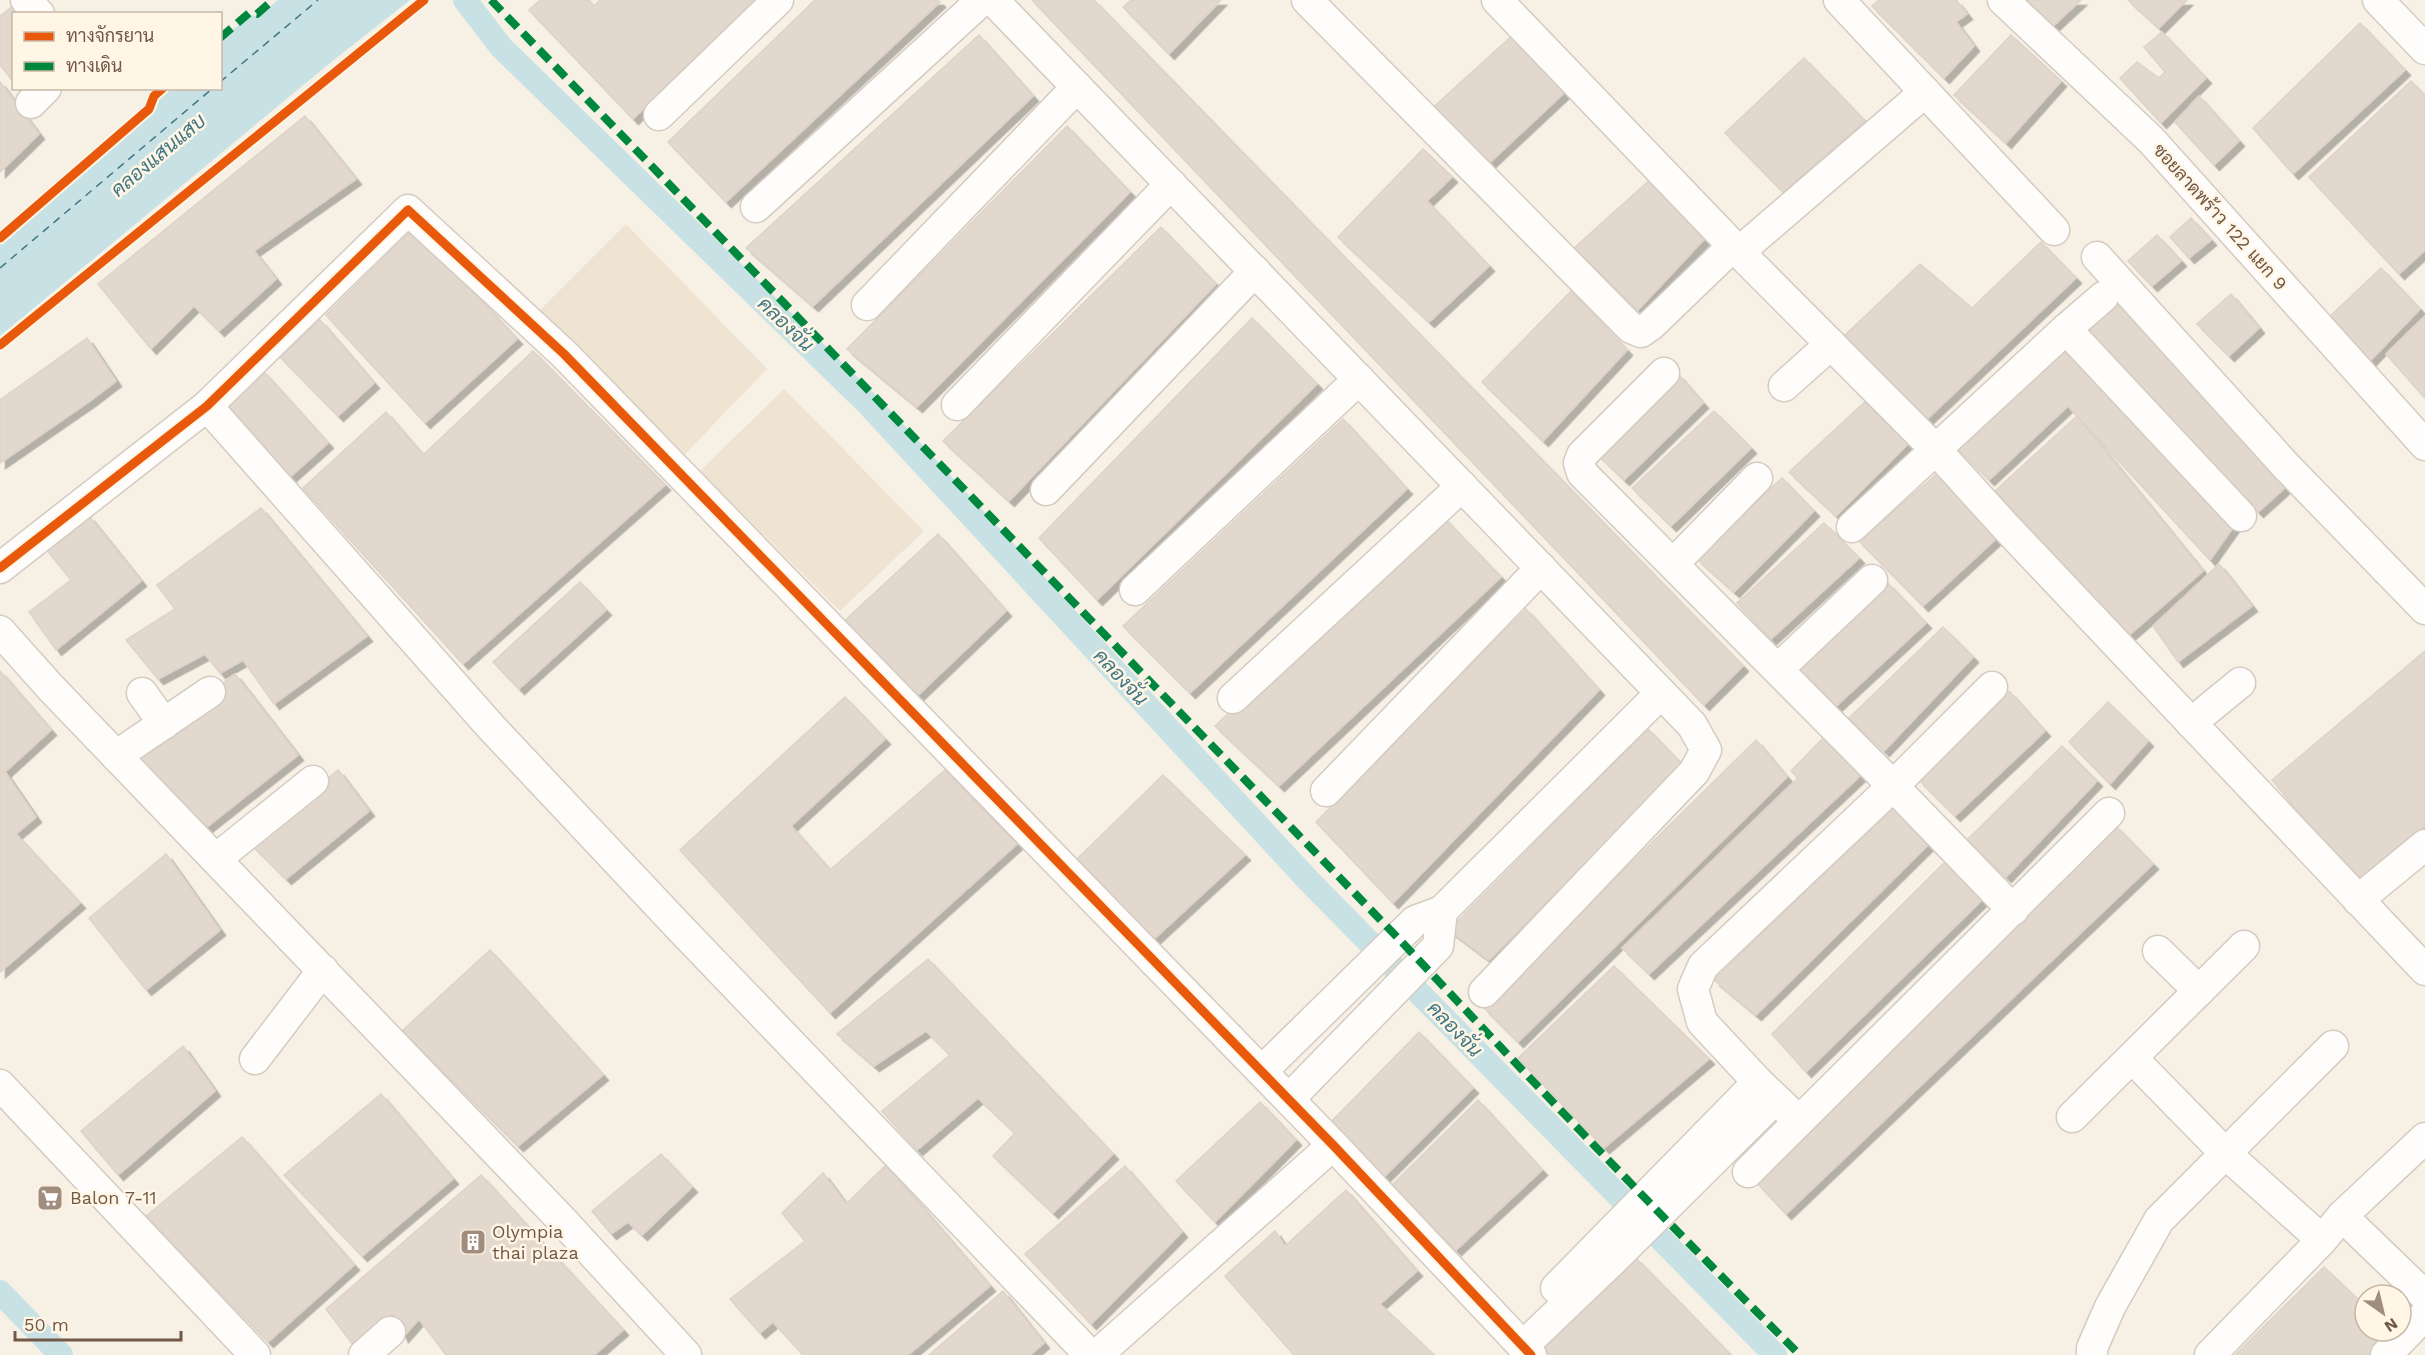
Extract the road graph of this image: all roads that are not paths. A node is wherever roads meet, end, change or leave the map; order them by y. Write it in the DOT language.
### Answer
graph roads {
  1 [pos="26,0"];
  2 [pos="778,0"];
  3 [pos="982,0"];
  4 [pos="993,0"];
  5 [pos="1307,0"];
  6 [pos="1497,0"];
  7 [pos="1839,0"];
  8 [pos="2003,0"];
  9 [pos="2378,0"];
  10 [pos="37,12"];
  11 [pos="2425,49"];
  12 [pos="1077,87"];
  13 [pos="1925,92"];
  14 [pos="659,115"];
  15 [pos="1171,184"];
  16 [pos="756,207"];
  17 [pos="2054,230"];
  18 [pos="1736,249"];
  19 [pos="2097,257"];
  20 [pos="1255,271"];
  21 [pos="2103,297"];
  22 [pos="867,305"];
  23 [pos="2066,329"];
  24 [pos="1831,344"];
  25 [pos="1664,373"];
  26 [pos="1359,379"];
  27 [pos="1784,386"];
  28 [pos="957,405"];
  29 [pos="207,406"];
  30 [pos="2425,445"];
  31 [pos="1936,450"];
  32 [pos="1757,478"];
  33 [pos="1462,486"];
  34 [pos="1046,490"];
  35 [pos="2241,516"];
  36 [pos="1852,528"];
  37 [pos="1673,564"];
  38 [pos="0,568"];
  39 [pos="1541,568"];
  40 [pos="1872,580"];
  41 [pos="1135,590"];
  42 [pos="2425,609"];
  43 [pos="0,631"];
  44 [pos="1778,669"];
  45 [pos="2240,683"];
  46 [pos="1992,687"];
  47 [pos="210,692"];
  48 [pos="142,693"];
  49 [pos="1661,693"];
  50 [pos="1233,698"];
  51 [pos="2191,723"];
  52 [pos="164,724"];
  53 [pos="116,756"];
  54 [pos="313,781"];
  55 [pos="1893,786"];
  56 [pos="1326,791"];
  57 [pos="2109,813"];
  58 [pos="2425,845"];
  59 [pos="216,859"];
  60 [pos="2358,900"];
  61 [pos="2013,910"];
  62 [pos="1442,911"];
  63 [pos="2244,946"];
  64 [pos="2158,951"];
  65 [pos="323,970"];
  66 [pos="2425,970"];
  67 [pos="2199,991"];
  68 [pos="1484,992"];
  69 [pos="2333,1046"];
  70 [pos="2132,1058"];
  71 [pos="255,1059"];
  72 [pos="1262,1071"];
  73 [pos="0,1085"];
  74 [pos="1766,1091"];
  75 [pos="1289,1099"];
  76 [pos="2072,1117"];
  77 [pos="1799,1121"];
  78 [pos="2425,1138"];
  79 [pos="1334,1145"];
  80 [pos="2224,1153"];
  81 [pos="1748,1172"];
  82 [pos="2342,1216"];
  83 [pos="2322,1240"];
  84 [pos="2425,1296"];
  85 [pos="2425,1315"];
  86 [pos="390,1332"];
  87 [pos="1522,1345"];
  88 [pos="255,1355"];
  89 [pos="364,1355"];
  90 [pos="686,1355"];
  91 [pos="1090,1355"];
  92 [pos="1097,1355"];
  93 [pos="2092,1355"];
  94 [pos="2210,1355"];
  95 [pos="2386,1355"];
  1 -- 10 [label="street"];
  2 -- 14 [label="street"];
  3 -- 16 [label="street"];
  4 -- 12 [label="street"];
  5 -- 18 [label="street"];
  6 -- 18 [label="street"];
  7 -- 13 [label="street"];
  8 -- 30 [label="street, ซอยลาดพร้าว 122 แยก 9"];
  9 -- 11 [label="street"];
  12 -- 15 [label="street"];
  12 -- 22 [label="street"];
  13 -- 17 [label="street"];
  13 -- 18 [label="street"];
  15 -- 20 [label="street"];
  15 -- 28 [label="street"];
  18 -- 24 [label="street"];
  19 -- 42 [label="street"];
  20 -- 26 [label="street"];
  20 -- 34 [label="street"];
  21 -- 23 [label="street"];
  23 -- 31 [label="street"];
  23 -- 35 [label="street"];
  24 -- 27 [label="street"];
  24 -- 31 [label="street"];
  25 -- 37 [label="street"];
  26 -- 33 [label="street"];
  26 -- 41 [label="street"];
  29 -- 38 [label="street"];
  29 -- 72 [label="street"];
  29 -- 91 [label="street"];
  31 -- 36 [label="street"];
  31 -- 51 [label="street"];
  32 -- 37 [label="street"];
  33 -- 39 [label="street"];
  33 -- 50 [label="street"];
  37 -- 44 [label="street"];
  39 -- 49 [label="street"];
  39 -- 56 [label="street"];
  40 -- 44 [label="street"];
  43 -- 53 [label="street"];
  44 -- 55 [label="street"];
  45 -- 51 [label="street"];
  46 -- 55 [label="street"];
  47 -- 52 [label="street"];
  48 -- 52 [label="street"];
  49 -- 62 [label="street"];
  49 -- 68 [label="street"];
  51 -- 60 [label="street"];
  52 -- 53 [label="street"];
  53 -- 59 [label="street"];
  54 -- 59 [label="street"];
  55 -- 61 [label="street"];
  55 -- 74 [label="street"];
  57 -- 61 [label="street"];
  58 -- 60 [label="street"];
  59 -- 65 [label="street"];
  60 -- 66 [label="street"];
  61 -- 77 [label="street"];
  62 -- 72 [label="street"];
  62 -- 75 [label="street"];
  63 -- 67 [label="street"];
  64 -- 67 [label="street"];
  65 -- 71 [label="street"];
  65 -- 90 [label="street"];
  67 -- 70 [label="street"];
  69 -- 80 [label="street"];
  70 -- 76 [label="street"];
  70 -- 80 [label="street"];
  72 -- 75 [label="street"];
  73 -- 88 [label="street"];
  74 -- 77 [label="street"];
  74 -- 87 [label="street"];
  75 -- 79 [label="street"];
  77 -- 81 [label="street"];
  78 -- 82 [label="street"];
  79 -- 87 [label="street"];
  79 -- 92 [label="street"];
  80 -- 83 [label="street"];
  80 -- 93 [label="street"];
  82 -- 83 [label="street"];
  82 -- 84 [label="street"];
  83 -- 94 [label="street"];
  85 -- 95 [label="street"];
  86 -- 89 [label="street"];
}
